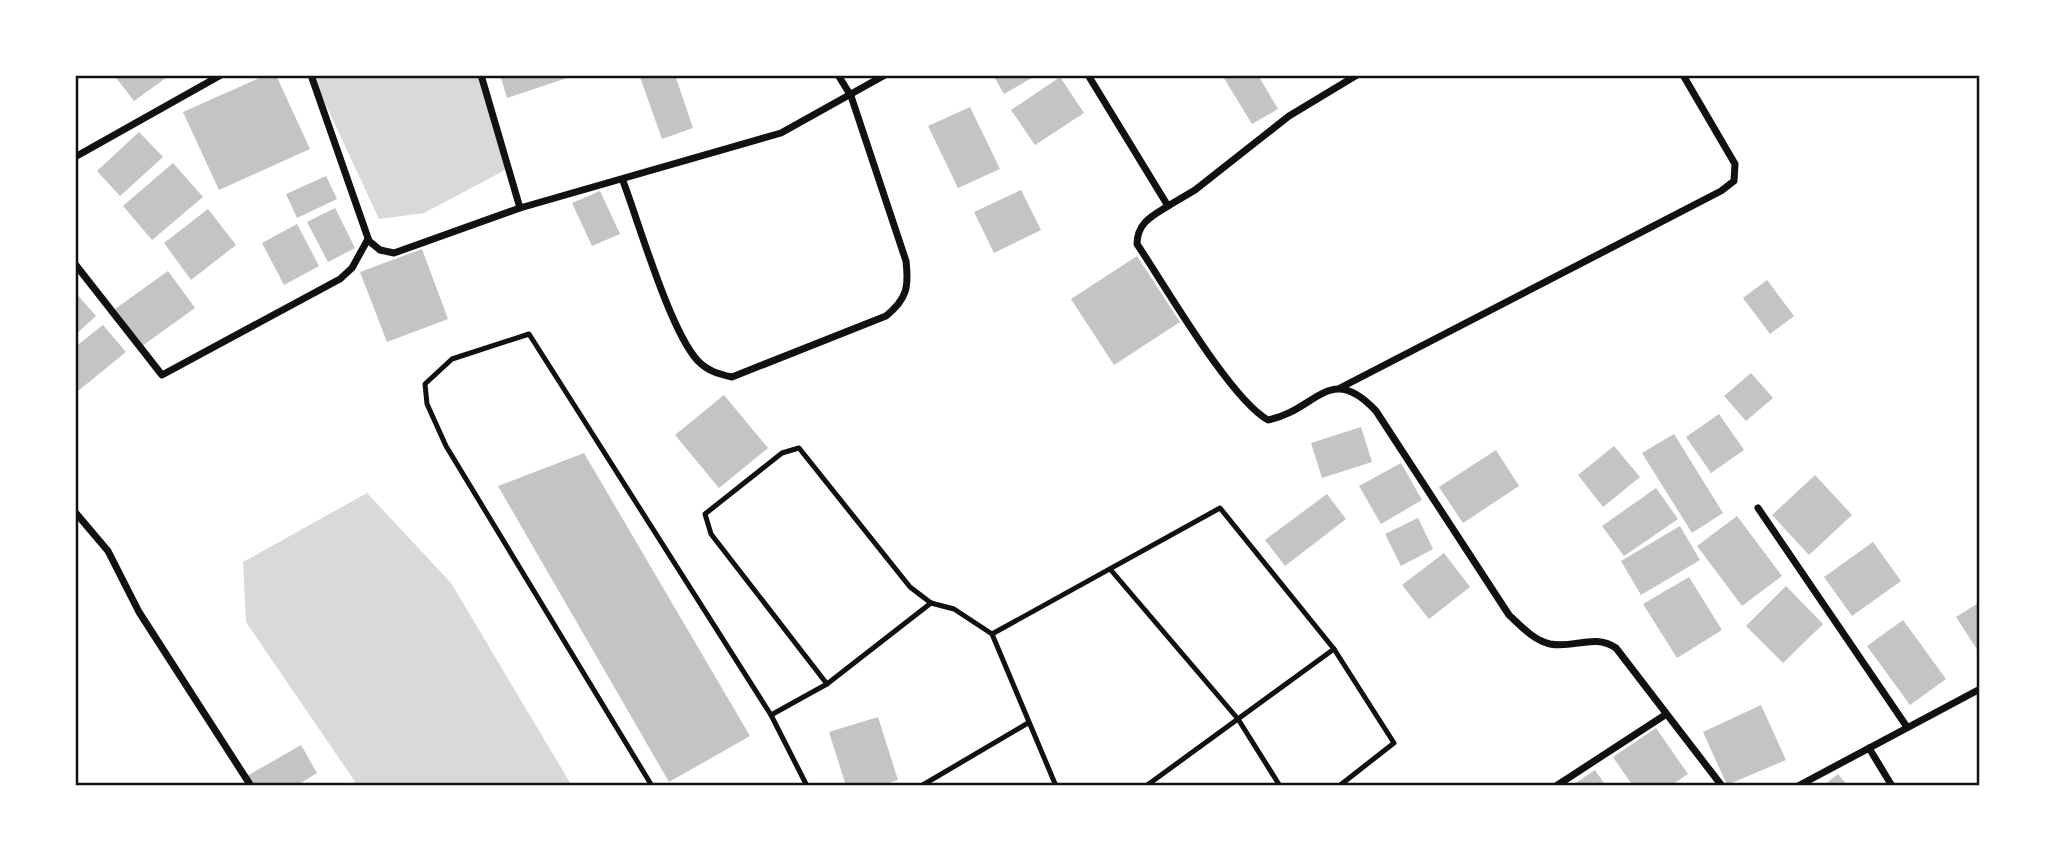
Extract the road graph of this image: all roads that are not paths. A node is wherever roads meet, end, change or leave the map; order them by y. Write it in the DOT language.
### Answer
graph roads {
  1 [pos="221,75"];
  2 [pos="311,75"];
  3 [pos="481,75"];
  4 [pos="838,75"];
  5 [pos="885,75"];
  6 [pos="1088,75"];
  7 [pos="1357,75"];
  8 [pos="1683,75"];
  9 [pos="851,96"];
  10 [pos="75,157"];
  11 [pos="623,181"];
  12 [pos="1168,206"];
  13 [pos="520,208"];
  14 [pos="368,239"];
  15 [pos="75,264"];
  16 [pos="1340,388"];
  17 [pos="1758,508"];
  18 [pos="75,512"];
  19 [pos="1110,569"];
  20 [pos="930,603"];
  21 [pos="992,634"];
  22 [pos="1334,649"];
  23 [pos="827,684"];
  24 [pos="1980,689"];
  25 [pos="771,715"];
  26 [pos="1665,715"];
  27 [pos="1238,719"];
  28 [pos="1028,723"];
  29 [pos="1907,727"];
  30 [pos="1869,748"];
  31 [pos="251,786"];
  32 [pos="652,786"];
  33 [pos="807,786"];
  34 [pos="921,786"];
  35 [pos="1056,786"];
  36 [pos="1146,786"];
  37 [pos="1280,786"];
  38 [pos="1339,786"];
  39 [pos="1556,786"];
  40 [pos="1722,786"];
  41 [pos="1798,786"];
  42 [pos="1892,786"];
  1 -- 10 [label="street"];
  2 -- 14 [label="street"];
  3 -- 13 [label="street"];
  4 -- 9 [label="street"];
  5 -- 9 [label="street"];
  6 -- 12 [label="street"];
  7 -- 12 [label="street"];
  8 -- 16 [label="street"];
  9 -- 11 [label="street"];
  9 -- 11 [label="street"];
  11 -- 13 [label="street"];
  12 -- 16 [label="street"];
  13 -- 14 [label="street"];
  14 -- 15 [label="street"];
  16 -- 26 [label="street"];
  17 -- 29 [label="street"];
  18 -- 31 [label="street"];
  19 -- 21 [label="lane"];
  19 -- 22 [label="lane"];
  19 -- 27 [label="lane"];
  20 -- 21 [label="lane"];
  20 -- 23 [label="lane"];
  20 -- 23 [label="lane"];
  21 -- 28 [label="lane"];
  22 -- 27 [label="lane"];
  22 -- 38 [label="lane"];
  23 -- 25 [label="lane"];
  24 -- 29 [label="street"];
  25 -- 32 [label="lane"];
  25 -- 33 [label="lane"];
  26 -- 39 [label="street"];
  26 -- 40 [label="street"];
  27 -- 36 [label="lane"];
  27 -- 37 [label="lane"];
  28 -- 34 [label="lane"];
  28 -- 35 [label="lane"];
  29 -- 30 [label="street"];
  30 -- 41 [label="street"];
  30 -- 42 [label="street"];
}
